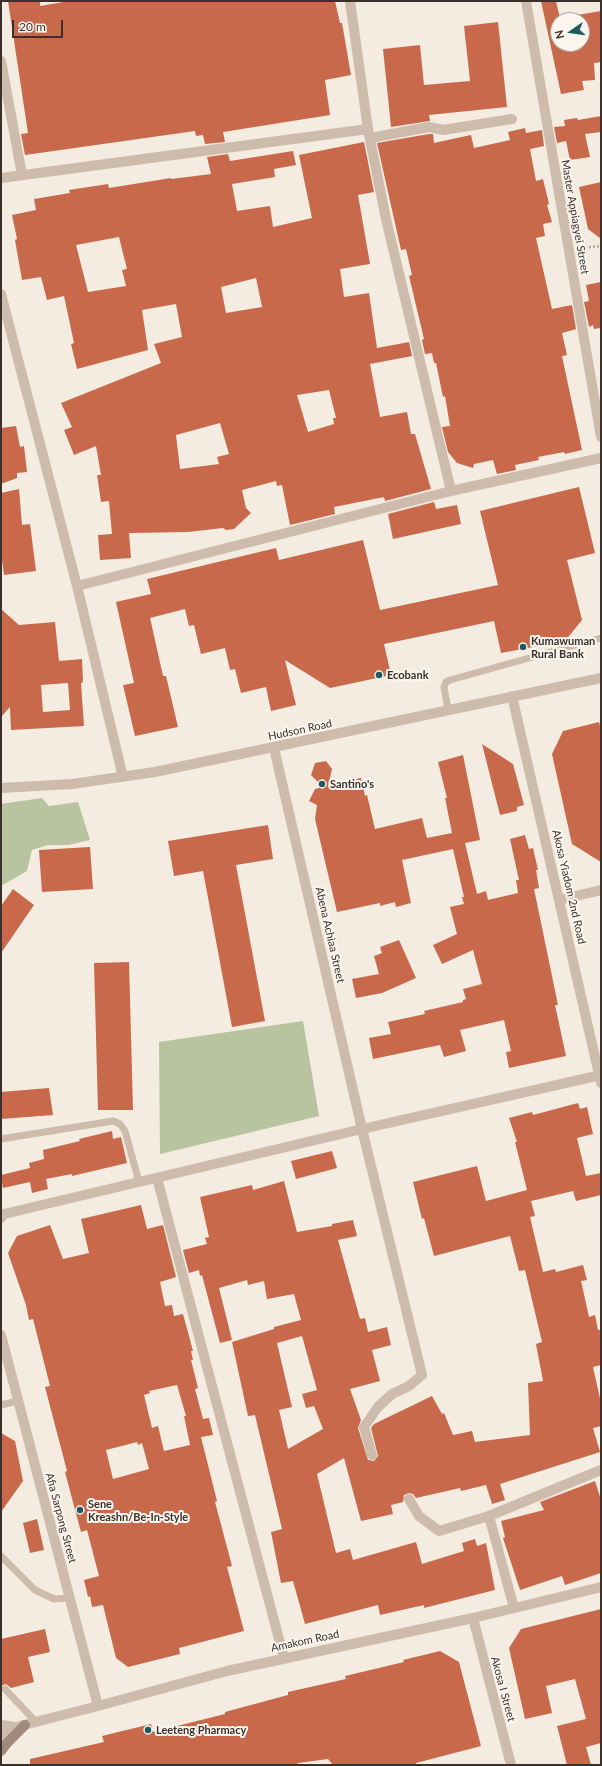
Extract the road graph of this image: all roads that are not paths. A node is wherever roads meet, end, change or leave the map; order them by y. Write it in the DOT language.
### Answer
graph roads {
  1 [pos="350,1"];
  2 [pos="526,1"];
  3 [pos="1,61"];
  4 [pos="512,119"];
  5 [pos="369,133"];
  6 [pos="22,175"];
  7 [pos="1,178"];
  8 [pos="1,294"];
  9 [pos="601,437"];
  10 [pos="601,458"];
  11 [pos="451,491"];
  12 [pos="77,586"];
  13 [pos="601,638"];
  14 [pos="601,678"];
  15 [pos="512,696"];
  16 [pos="448,710"];
  17 [pos="274,748"];
  18 [pos="123,777"];
  19 [pos="1,788"];
  20 [pos="601,890"];
  21 [pos="559,900"];
  22 [pos="600,1078"];
  23 [pos="362,1129"];
  24 [pos="1,1139"];
  25 [pos="157,1178"];
  26 [pos="139,1182"];
  27 [pos="2,1216"];
  28 [pos="1,1335"];
  29 [pos="18,1401"];
  30 [pos="1,1405"];
  31 [pos="372,1455"];
  32 [pos="601,1470"];
  33 [pos="409,1499"];
  34 [pos="489,1516"];
  35 [pos="1,1556"];
  36 [pos="601,1587"];
  37 [pos="70,1598"];
  38 [pos="514,1608"];
  39 [pos="473,1618"];
  40 [pos="284,1658"];
  41 [pos="5,1689"];
  42 [pos="98,1706"];
  43 [pos="36,1722"];
  44 [pos="1,1725"];
  45 [pos="20,1726"];
  46 [pos="1,1736"];
  47 [pos="1,1751"];
  48 [pos="511,1765"];
  1 -- 5 [label="street"];
  2 -- 9 [label="street, Master Appiagyei Street"];
  3 -- 6 [label="street"];
  4 -- 5 [label="street"];
  5 -- 6 [label="street"];
  5 -- 11 [label="street"];
  6 -- 7 [label="street"];
  8 -- 12 [label="street"];
  10 -- 11 [label="street"];
  11 -- 12 [label="street"];
  12 -- 18 [label="street"];
  13 -- 16 [label="lane"];
  14 -- 15 [label="street, Hudson Road"];
  15 -- 16 [label="street, Hudson Road"];
  15 -- 21 [label="street, Akosa Yiadom 2nd Road"];
  16 -- 17 [label="street, Hudson Road"];
  17 -- 18 [label="street, Hudson Road"];
  17 -- 23 [label="street, Abena Achiaa Street"];
  18 -- 19 [label="street, Hudson Road"];
  20 -- 21 [label="street"];
  21 -- 22 [label="street, Akosa Yiadom 2nd Road"];
  22 -- 23 [label="street"];
  23 -- 25 [label="street"];
  23 -- 31 [label="street, Abena Achiaa Street"];
  24 -- 26 [label="lane"];
  25 -- 26 [label="street"];
  25 -- 40 [label="street"];
  26 -- 27 [label="street"];
  28 -- 29 [label="street, Afia Sarpong Street"];
  29 -- 30 [label="lane"];
  29 -- 37 [label="street, Afia Sarpong Street"];
  32 -- 34 [label="street"];
  33 -- 34 [label="street"];
  34 -- 38 [label="street"];
  35 -- 37 [label="lane"];
  36 -- 38 [label="street, Amakom Road"];
  37 -- 42 [label="street, Afia Sarpong Street"];
  38 -- 39 [label="street, Amakom Road"];
  39 -- 40 [label="street, Amakom Road"];
  39 -- 48 [label="street, Akosa I Street"];
  40 -- 42 [label="street, Amakom Road"];
  41 -- 43 [label="lane"];
  42 -- 43 [label="street, Amakom Road"];
  43 -- 45 [label="street, Amakom Road"];
  44 -- 45 [label="street, Amakom Road"];
  45 -- 46 [label="street, Amakom Road"];
  45 -- 47 [label="main road"];
}
